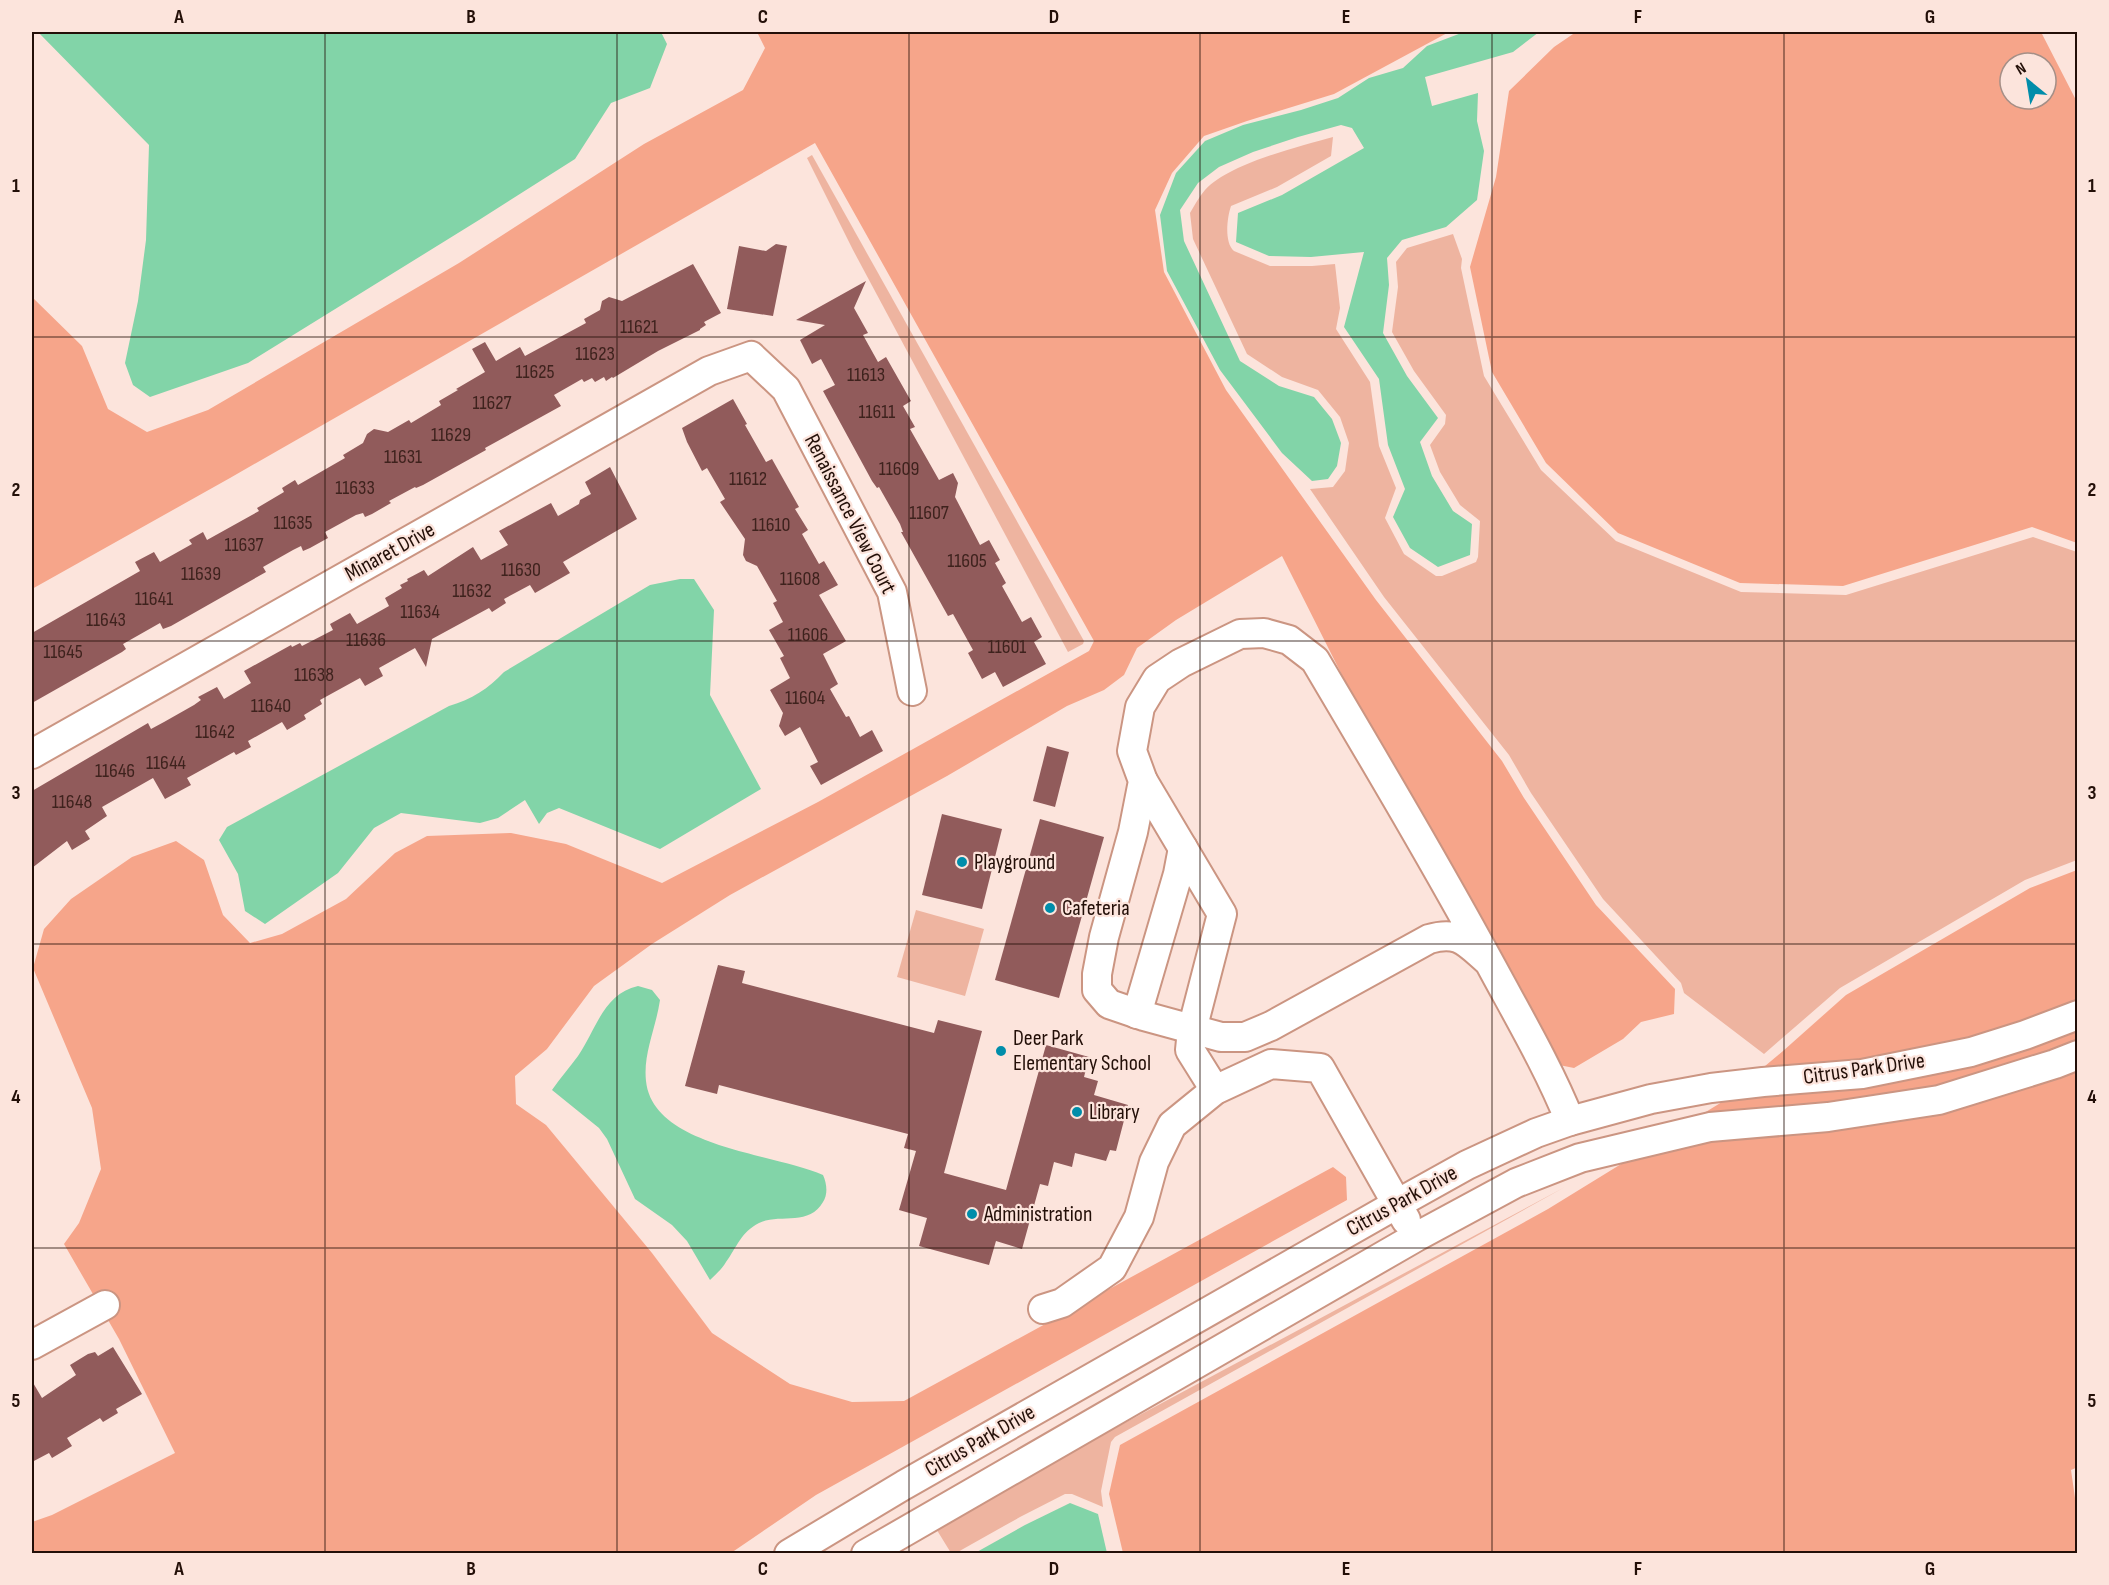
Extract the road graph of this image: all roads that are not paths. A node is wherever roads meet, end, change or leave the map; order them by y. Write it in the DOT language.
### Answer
graph roads {
  1 [pos="751,356"];
  2 [pos="912,690"];
  3 [pos="32,754"];
  4 [pos="1143,781"];
  5 [pos="1183,848"];
  6 [pos="1451,893"];
  7 [pos="1399,955"];
  8 [pos="1488,961"];
  9 [pos="1137,1014"];
  10 [pos="2078,1015"];
  11 [pos="1192,1030"];
  12 [pos="2078,1055"];
  13 [pos="1215,1090"];
  14 [pos="1570,1121"];
  15 [pos="1397,1204"];
  16 [pos="1416,1237"];
  17 [pos="105,1305"];
  18 [pos="1043,1310"];
  19 [pos="32,1345"];
  20 [pos="789,1554"];
  21 [pos="866,1554"];
  1 -- 2 [label="street, Renaissance View Court"];
  1 -- 3 [label="street, Minaret Drive"];
  4 -- 5 [label="street"];
  4 -- 6 [label="street"];
  4 -- 9 [label="street"];
  5 -- 9 [label="street"];
  5 -- 11 [label="street"];
  6 -- 7 [label="street"];
  6 -- 8 [label="street"];
  7 -- 8 [label="street"];
  7 -- 11 [label="street"];
  8 -- 14 [label="street"];
  9 -- 11 [label="street"];
  10 -- 14 [label="street, Citrus Park Drive"];
  11 -- 13 [label="street"];
  12 -- 16 [label="street, Citrus Park Drive"];
  13 -- 15 [label="street"];
  13 -- 18 [label="street"];
  14 -- 15 [label="street, Citrus Park Drive"];
  15 -- 16 [label="street"];
  15 -- 20 [label="street, Citrus Park Drive"];
  16 -- 21 [label="street, Citrus Park Drive"];
  17 -- 19 [label="street"];
}
